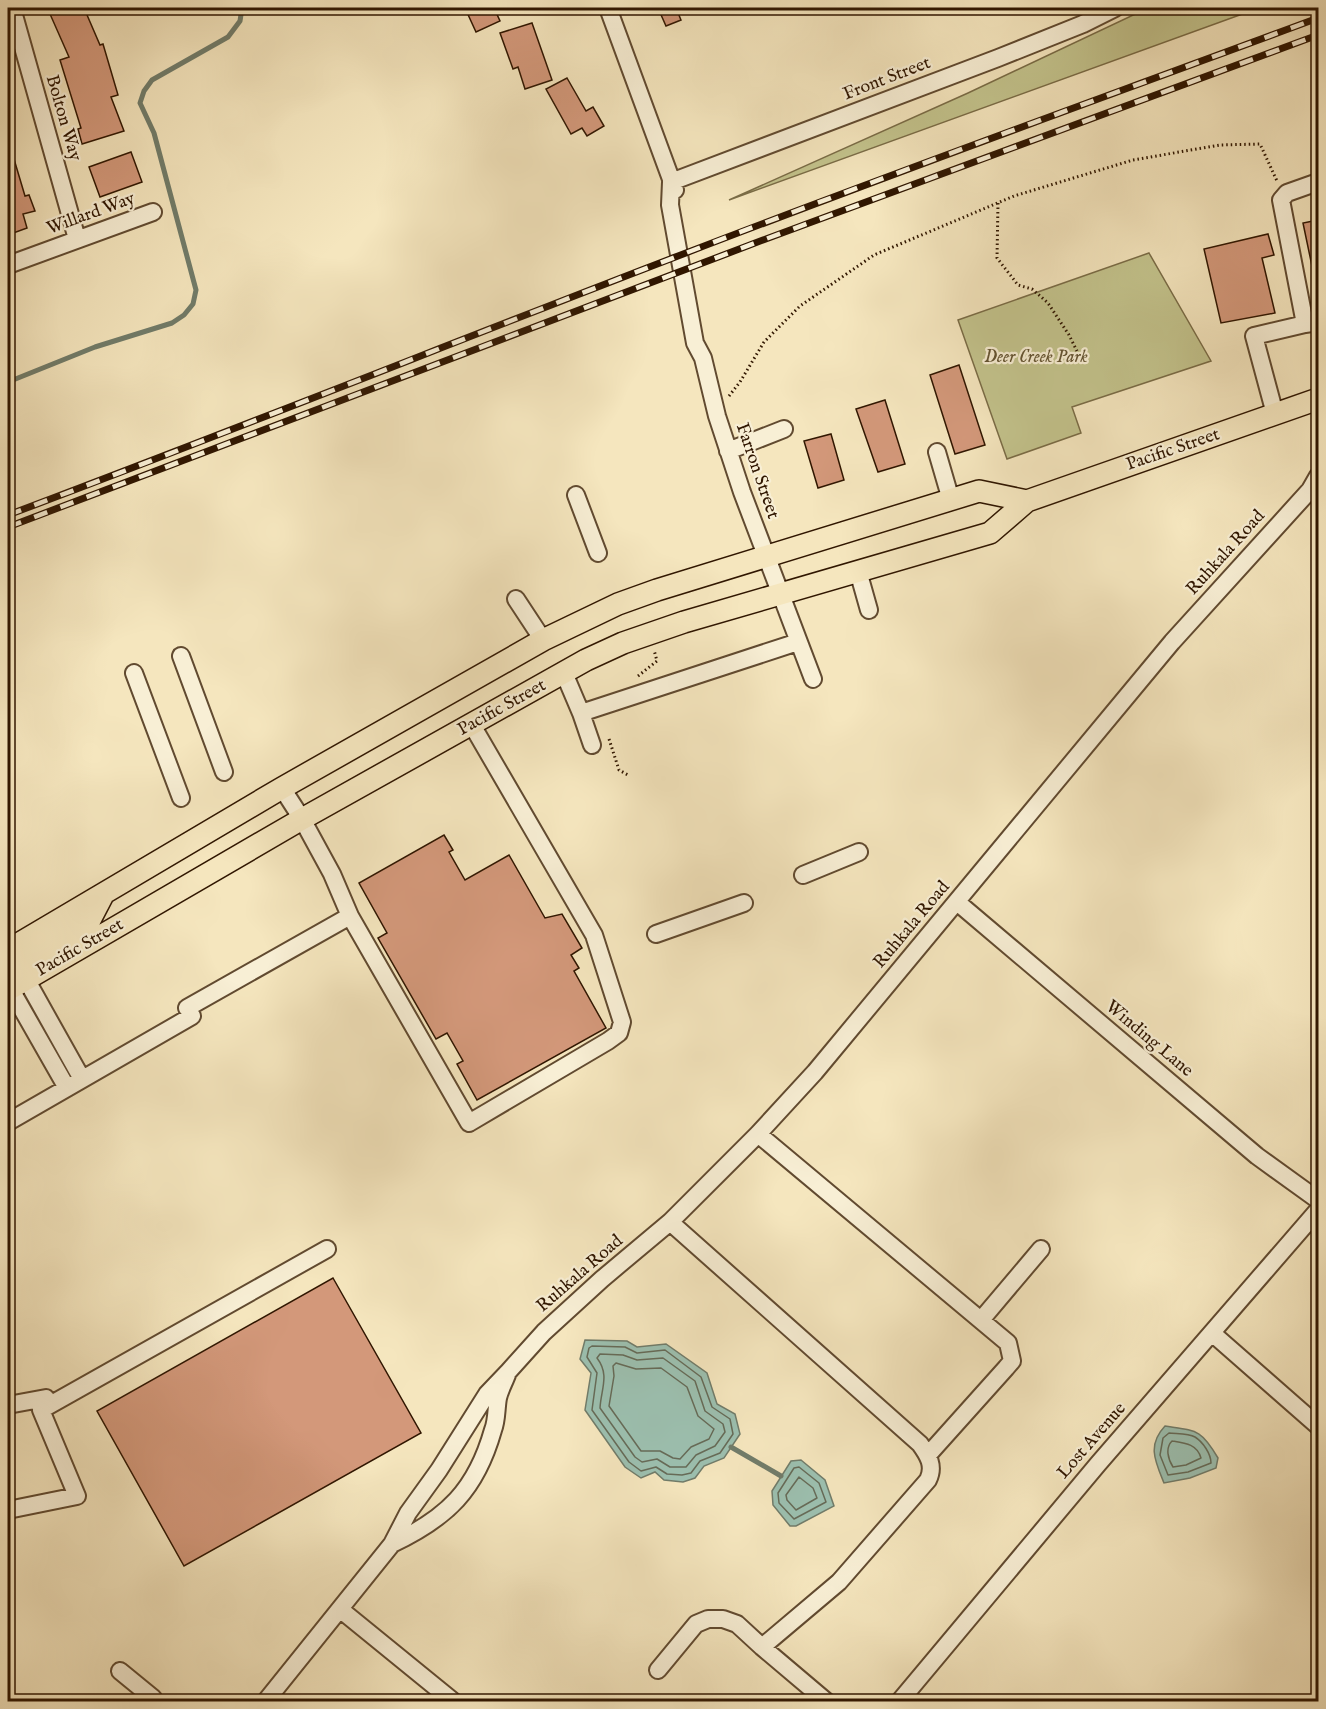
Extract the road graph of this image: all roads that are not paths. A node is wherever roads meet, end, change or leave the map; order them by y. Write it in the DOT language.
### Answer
graph roads {
  1 [pos="12,8"];
  2 [pos="608,8"];
  3 [pos="1115,8"];
  4 [pos="671,182"];
  5 [pos="1318,183"];
  6 [pos="153,212"];
  7 [pos="77,239"];
  8 [pos="8,265"];
  9 [pos="1312,323"];
  10 [pos="1317,404"];
  11 [pos="1275,414"];
  12 [pos="784,429"];
  13 [pos="728,451"];
  14 [pos="937,452"];
  15 [pos="1318,476"];
  16 [pos="576,495"];
  17 [pos="951,500"];
  18 [pos="1027,501"];
  19 [pos="598,553"];
  20 [pos="767,556"];
  21 [pos="858,571"];
  22 [pos="781,595"];
  23 [pos="516,599"];
  24 [pos="869,610"];
  25 [pos="543,640"];
  26 [pos="798,642"];
  27 [pos="181,656"];
  28 [pos="134,673"];
  29 [pos="564,673"];
  30 [pos="813,679"];
  31 [pos="581,713"];
  32 [pos="472,724"];
  33 [pos="592,745"];
  34 [pos="224,772"];
  35 [pos="282,788"];
  36 [pos="180,798"];
  37 [pos="302,819"];
  38 [pos="859,852"];
  39 [pos="803,875"];
  40 [pos="103,895"];
  41 [pos="957,902"];
  42 [pos="744,903"];
  43 [pos="350,916"];
  44 [pos="656,934"];
  45 [pos="9,947"];
  46 [pos="15,986"];
  47 [pos="82,1079"];
  48 [pos="67,1088"];
  49 [pos="8,1122"];
  50 [pos="758,1134"];
  51 [pos="1318,1200"];
  52 [pos="1318,1210"];
  53 [pos="670,1222"];
  54 [pos="327,1249"];
  55 [pos="1041,1249"];
  56 [pos="981,1320"];
  57 [pos="1212,1333"];
  58 [pos="508,1372"];
  59 [pos="46,1398"];
  60 [pos="8,1405"];
  61 [pos="1318,1426"];
  62 [pos="928,1455"];
  63 [pos="8,1510"];
  64 [pos="392,1544"];
  65 [pos="341,1610"];
  66 [pos="762,1647"];
  67 [pos="658,1670"];
  68 [pos="120,1671"];
  69 [pos="151,1701"];
  70 [pos="266,1701"];
  71 [pos="454,1701"];
  72 [pos="827,1701"];
  73 [pos="899,1701"];
  1 -- 7 [label="street, Bolton Way"];
  2 -- 4 [label="street, Farron Street"];
  3 -- 4 [label="street, Front Street"];
  4 -- 13 [label="street, Farron Street"];
  5 -- 9 [label="street"];
  6 -- 7 [label="street, Willard Way"];
  7 -- 8 [label="street, Willard Way"];
  9 -- 11 [label="street"];
  10 -- 11 [label="main road, Pacific Street"];
  11 -- 18 [label="main road, Pacific Street"];
  12 -- 13 [label="street"];
  13 -- 20 [label="street, Farron Street"];
  14 -- 17 [label="street"];
  15 -- 41 [label="street, Ruhkala Road"];
  16 -- 19 [label="street"];
  17 -- 18 [label="main road, Pacific Street"];
  17 -- 20 [label="main road, Pacific Street"];
  18 -- 21 [label="main road, Pacific Street"];
  20 -- 22 [label="street, Farron Street"];
  20 -- 25 [label="main road, Pacific Street"];
  21 -- 22 [label="main road, Pacific Street"];
  21 -- 24 [label="street"];
  22 -- 26 [label="street, Farron Street"];
  22 -- 29 [label="main road, Pacific Street"];
  23 -- 25 [label="street"];
  25 -- 35 [label="main road, Pacific Street"];
  26 -- 30 [label="street, Farron Street"];
  26 -- 31 [label="street"];
  27 -- 34 [label="street"];
  28 -- 36 [label="street"];
  29 -- 31 [label="street"];
  29 -- 32 [label="main road, Pacific Street"];
  31 -- 33 [label="street"];
  32 -- 37 [label="main road, Pacific Street"];
  32 -- 43 [label="street"];
  35 -- 37 [label="street"];
  35 -- 40 [label="main road, Pacific Street"];
  37 -- 43 [label="street"];
  37 -- 46 [label="main road, Pacific Street"];
  38 -- 39 [label="street"];
  40 -- 45 [label="main road, Pacific Street"];
  40 -- 46 [label="main road"];
  41 -- 50 [label="street, Ruhkala Road"];
  41 -- 51 [label="street, Winding Lane"];
  42 -- 44 [label="street"];
  43 -- 47 [label="street"];
  46 -- 47 [label="street"];
  46 -- 48 [label="street"];
  47 -- 48 [label="street"];
  48 -- 49 [label="street"];
  50 -- 53 [label="street, Ruhkala Road"];
  50 -- 56 [label="street"];
  52 -- 57 [label="street, Lost Avenue"];
  53 -- 58 [label="street, Ruhkala Road"];
  53 -- 62 [label="street"];
  54 -- 63 [label="street"];
  55 -- 56 [label="street"];
  56 -- 62 [label="street"];
  57 -- 61 [label="street"];
  57 -- 73 [label="street, Lost Avenue"];
  58 -- 64 [label="street, Ruhkala Road"];
  58 -- 64 [label="street, Ruhkala Road"];
  59 -- 60 [label="street"];
  62 -- 66 [label="street"];
  64 -- 65 [label="street, Ruhkala Road"];
  65 -- 70 [label="street, Ruhkala Road"];
  65 -- 71 [label="street"];
  66 -- 67 [label="street"];
  66 -- 72 [label="street"];
  68 -- 69 [label="street"];
}
